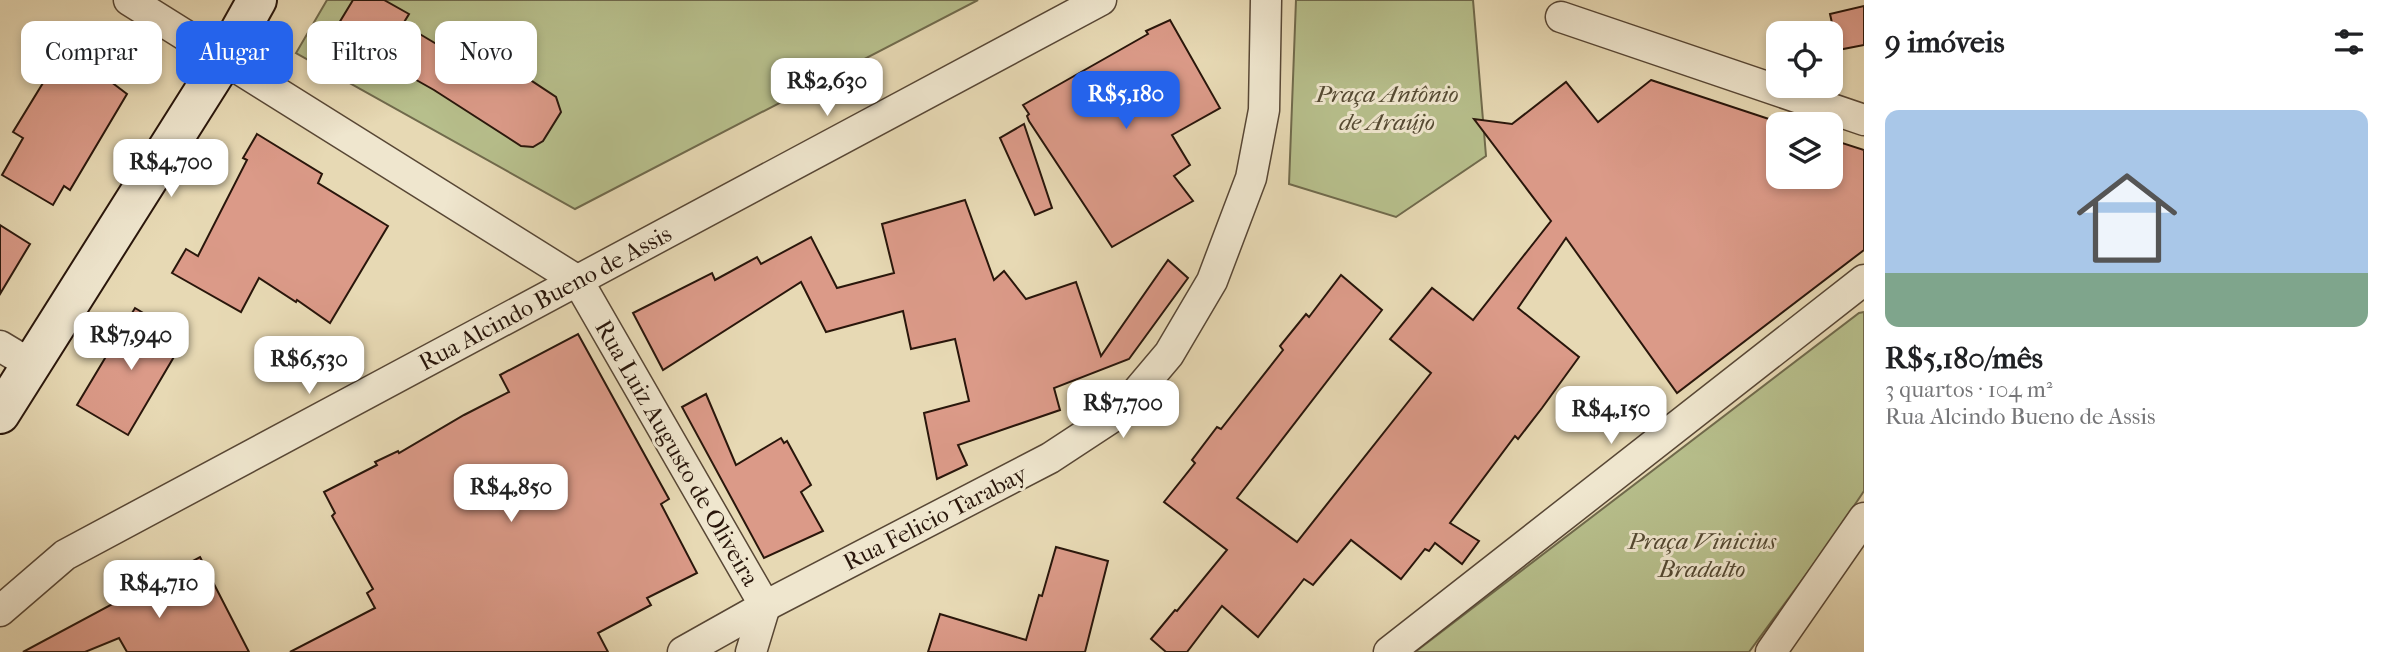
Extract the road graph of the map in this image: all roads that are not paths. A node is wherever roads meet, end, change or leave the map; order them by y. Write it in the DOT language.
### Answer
graph roads {
  1 [pos="129,0"];
  2 [pos="257,0"];
  3 [pos="1101,0"];
  4 [pos="1266,0"];
  5 [pos="1561,17"];
  6 [pos="245,21"];
  7 [pos="176,29"];
  8 [pos="206,84"];
  9 [pos="264,84"];
  10 [pos="1864,120"];
  11 [pos="1864,280"];
  12 [pos="578,281"];
  13 [pos="15,355"];
  14 [pos="0,414"];
  15 [pos="1864,517"];
  16 [pos="65,555"];
  17 [pos="0,582"];
  18 [pos="765,606"];
  19 [pos="0,611"];
  20 [pos="683,652"];
  21 [pos="751,652"];
  22 [pos="1389,652"];
  23 [pos="1771,652"];
  1 -- 7 [label="street, Rua Luiz Augusto de Oliveira"];
  2 -- 6 [label="street"];
  3 -- 12 [label="street, Rua Alcindo Bueno de Assis"];
  4 -- 18 [label="street, Rua Felicio Tarabay"];
  5 -- 10 [label="street"];
  8 -- 13 [label="street"];
  9 -- 12 [label="street, Rua Luiz Augusto de Oliveira"];
  11 -- 22 [label="street"];
  12 -- 16 [label="street, Rua Alcindo Bueno de Assis"];
  12 -- 18 [label="street, Rua Luiz Augusto de Oliveira"];
  13 -- 14 [label="street"];
  15 -- 23 [label="street"];
  16 -- 17 [label="street"];
  16 -- 19 [label="street, Rua Alcindo Bueno de Assis"];
  18 -- 20 [label="street, Rua Felicio Tarabay"];
  18 -- 21 [label="street, Rua Luiz Augusto de Oliveira"];
}
